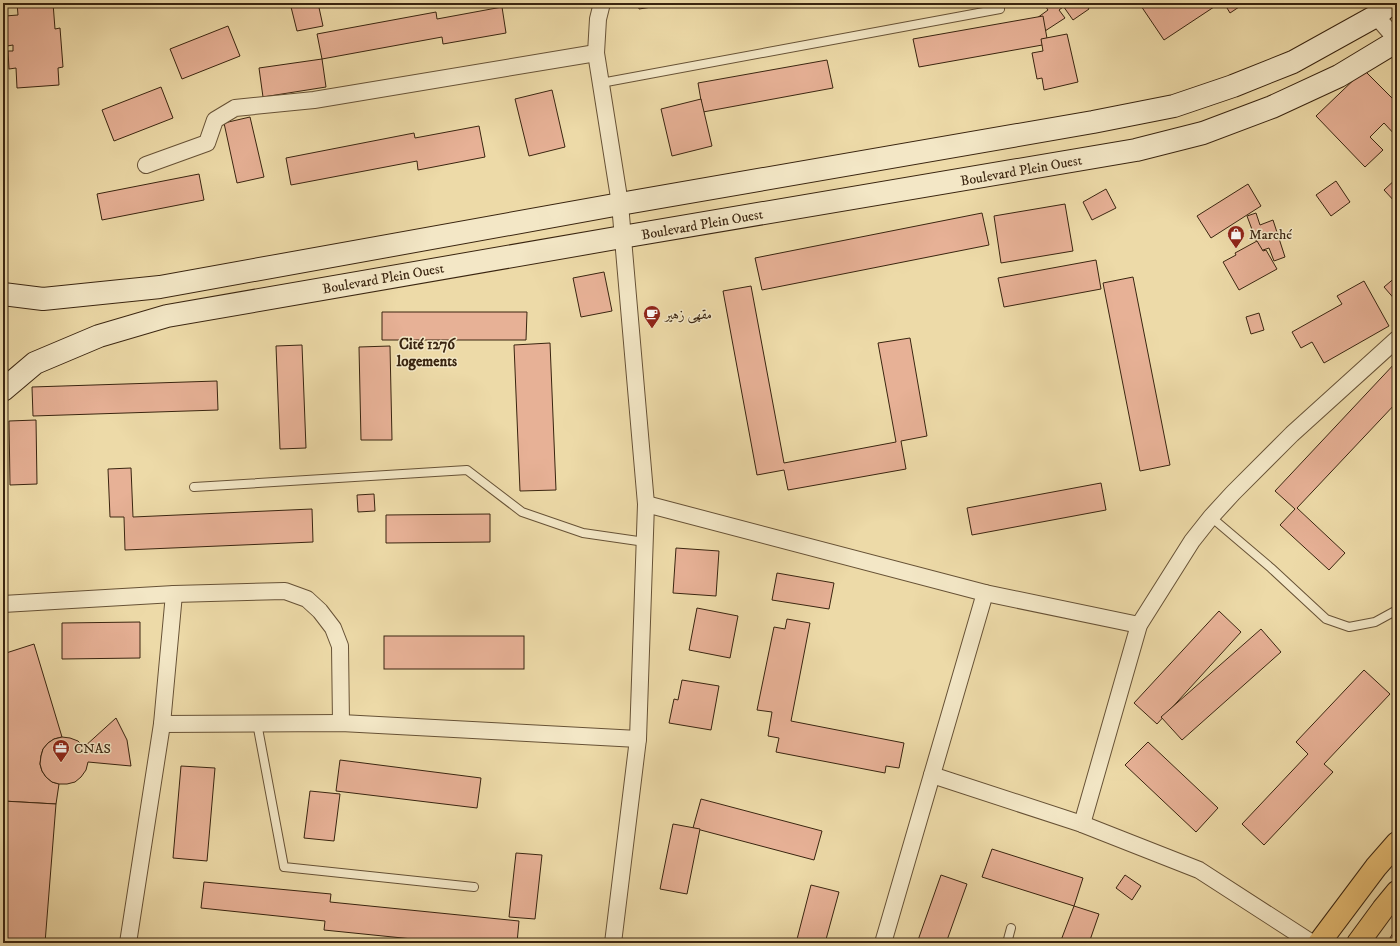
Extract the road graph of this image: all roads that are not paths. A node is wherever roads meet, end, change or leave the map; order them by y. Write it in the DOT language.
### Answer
graph roads {
  1 [pos="602,3"];
  2 [pos="1000,9"];
  3 [pos="1384,10"];
  4 [pos="1397,41"];
  5 [pos="596,53"];
  6 [pos="601,83"];
  7 [pos="146,165"];
  8 [pos="620,204"];
  9 [pos="622,237"];
  10 [pos="3,294"];
  11 [pos="1397,339"];
  12 [pos="3,390"];
  13 [pos="194,487"];
  14 [pos="646,504"];
  15 [pos="1211,517"];
  16 [pos="645,542"];
  17 [pos="985,593"];
  18 [pos="174,594"];
  19 [pos="3,604"];
  20 [pos="1397,610"];
  21 [pos="1139,625"];
  22 [pos="341,723"];
  23 [pos="162,724"];
  24 [pos="257,724"];
  25 [pos="638,739"];
  26 [pos="932,775"];
  27 [pos="1082,824"];
  28 [pos="1397,843"];
  29 [pos="474,887"];
  30 [pos="1397,892"];
  31 [pos="1011,928"];
  32 [pos="128,943"];
  33 [pos="614,943"];
  34 [pos="883,943"];
  35 [pos="1007,943"];
  36 [pos="1312,943"];
  37 [pos="1319,943"];
  38 [pos="1358,943"];
  1 -- 5 [label="street"];
  2 -- 6 [label="lane"];
  3 -- 4 [label="street"];
  3 -- 8 [label="main road"];
  4 -- 9 [label="main road, Boulevard Plein Ouest"];
  5 -- 6 [label="street"];
  5 -- 7 [label="street"];
  6 -- 8 [label="street"];
  8 -- 9 [label="street"];
  8 -- 10 [label="main road"];
  9 -- 12 [label="main road, Boulevard Plein Ouest"];
  9 -- 14 [label="street"];
  11 -- 15 [label="street"];
  13 -- 16 [label="lane"];
  14 -- 16 [label="street"];
  14 -- 17 [label="street"];
  15 -- 20 [label="lane"];
  15 -- 21 [label="street"];
  16 -- 25 [label="street"];
  17 -- 21 [label="street"];
  17 -- 26 [label="street"];
  18 -- 19 [label="street"];
  18 -- 22 [label="street"];
  18 -- 23 [label="street"];
  21 -- 27 [label="street"];
  22 -- 24 [label="street"];
  22 -- 25 [label="street"];
  23 -- 24 [label="street"];
  23 -- 32 [label="street"];
  24 -- 29 [label="lane"];
  25 -- 33 [label="street"];
  26 -- 27 [label="street"];
  26 -- 34 [label="street"];
  27 -- 36 [label="street"];
  28 -- 37 [label="main road"];
  30 -- 38 [label="main road"];
  31 -- 35 [label="lane"];
}
